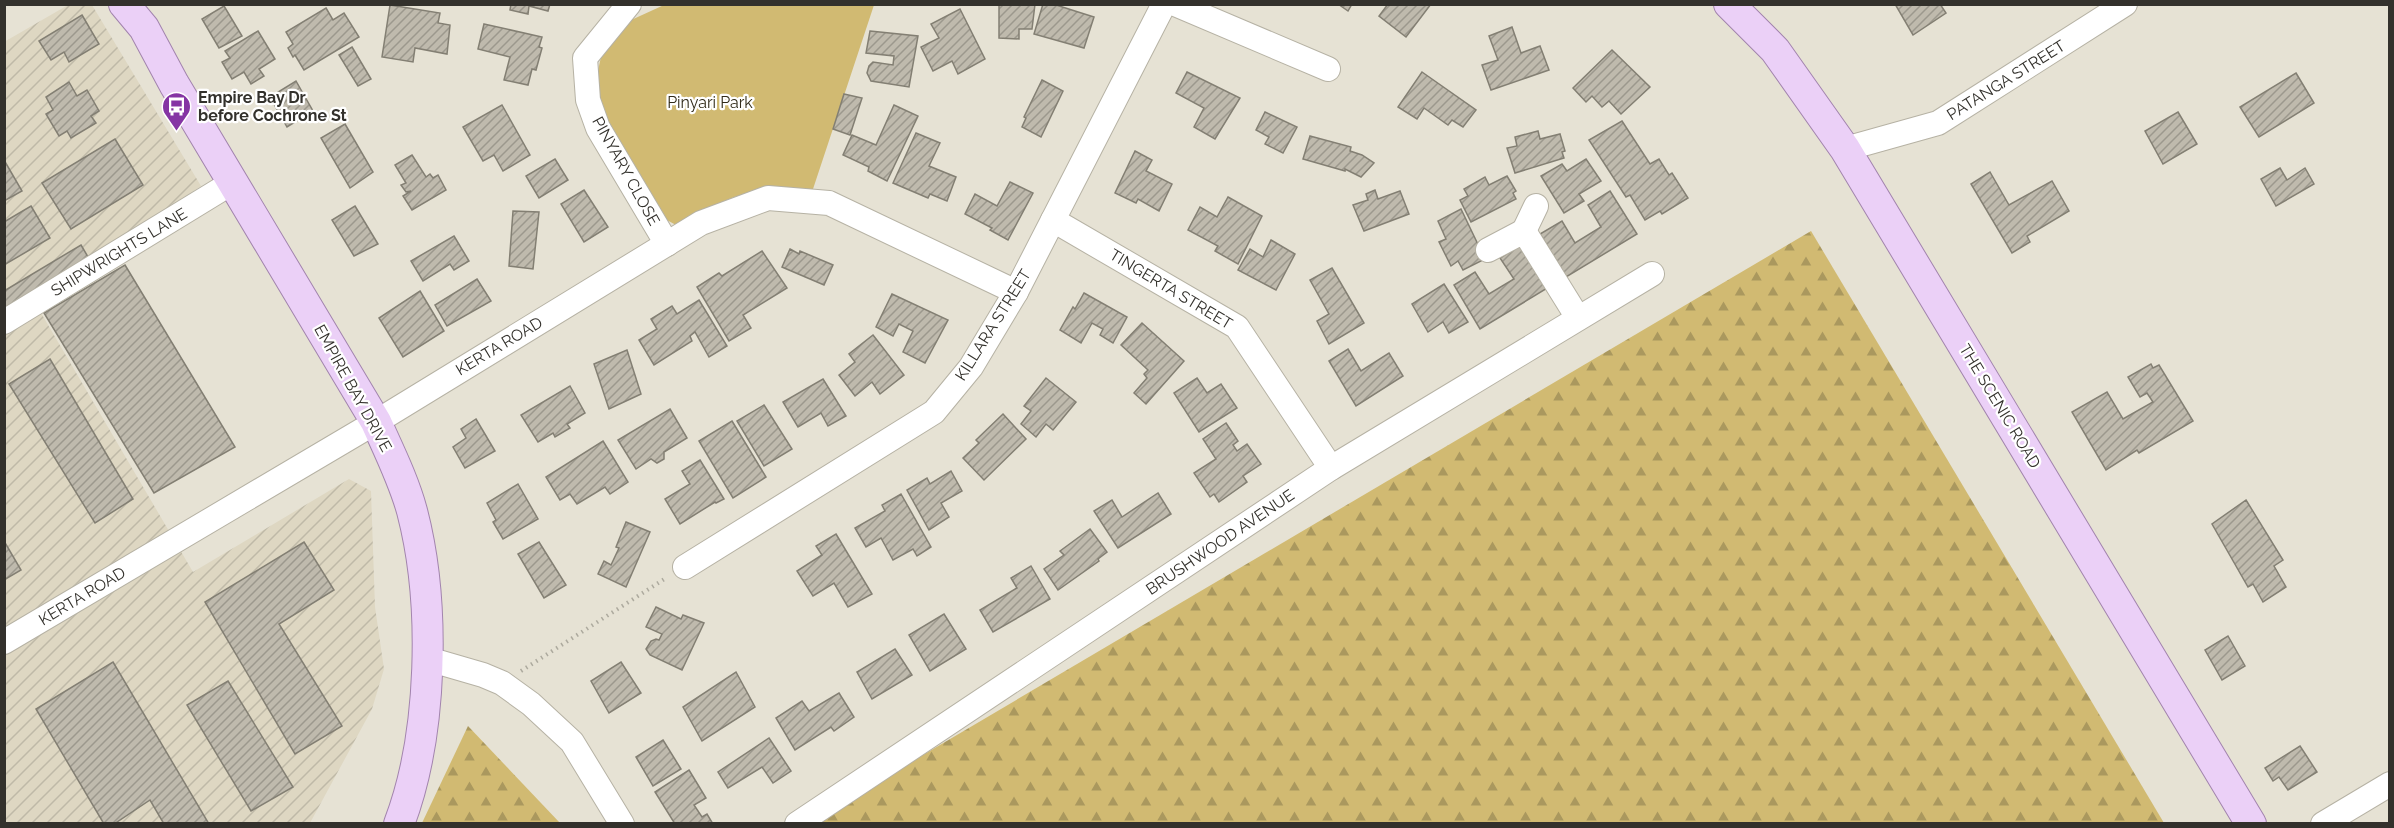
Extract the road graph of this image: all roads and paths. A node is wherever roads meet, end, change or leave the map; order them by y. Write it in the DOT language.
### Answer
graph roads {
  1 [pos="124,4"];
  2 [pos="629,4"];
  3 [pos="1164,4"];
  4 [pos="1175,4"];
  5 [pos="1729,4"];
  6 [pos="2125,4"];
  7 [pos="140,16"];
  8 [pos="1328,69"];
  9 [pos="1845,149"];
  10 [pos="233,182"];
  11 [pos="1536,206"];
  12 [pos="1053,220"];
  13 [pos="1524,231"];
  14 [pos="667,244"];
  15 [pos="1488,250"];
  16 [pos="1652,274"];
  17 [pos="1016,292"];
  18 [pos="1578,318"];
  19 [pos="4,322"];
  20 [pos="376,422"];
  21 [pos="1331,468"];
  22 [pos="685,567"];
  23 [pos="4,642"];
  24 [pos="428,658"];
  25 [pos="502,683"];
  26 [pos="2390,784"];
  27 [pos="399,824"];
  28 [pos="622,824"];
  29 [pos="797,824"];
  30 [pos="2251,824"];
  31 [pos="2323,824"];
  1 -- 7 [label="main road, EMPIRE BAY DRIVE"];
  2 -- 14 [label="street, PINYARY CLOSE"];
  3 -- 12 [label="street, KILLARA STREET"];
  4 -- 8 [label="street"];
  5 -- 9 [label="main road, THE SCENIC ROAD"];
  6 -- 9 [label="street, PATANGA STREET"];
  7 -- 10 [label="main road, EMPIRE BAY DRIVE"];
  9 -- 30 [label="main road, THE SCENIC ROAD"];
  10 -- 19 [label="street, SHIPWRIGHTS LANE"];
  10 -- 20 [label="main road, EMPIRE BAY DRIVE"];
  11 -- 13 [label="street"];
  12 -- 17 [label="street, KILLARA STREET"];
  12 -- 21 [label="street, TINGERTA STREET"];
  13 -- 15 [label="street"];
  13 -- 18 [label="street"];
  14 -- 17 [label="street, KERTA ROAD"];
  14 -- 20 [label="street, KERTA ROAD"];
  16 -- 18 [label="street, BRUSHWOOD AVENUE"];
  17 -- 22 [label="street, KILLARA STREET"];
  18 -- 21 [label="street, BRUSHWOOD AVENUE"];
  20 -- 23 [label="street, KERTA ROAD"];
  20 -- 24 [label="main road, EMPIRE BAY DRIVE"];
  21 -- 29 [label="street, BRUSHWOOD AVENUE"];
  22 -- 25 [label="path"];
  24 -- 25 [label="street"];
  24 -- 27 [label="main road, EMPIRE BAY DRIVE"];
  25 -- 28 [label="street"];
  26 -- 31 [label="street"];
}
